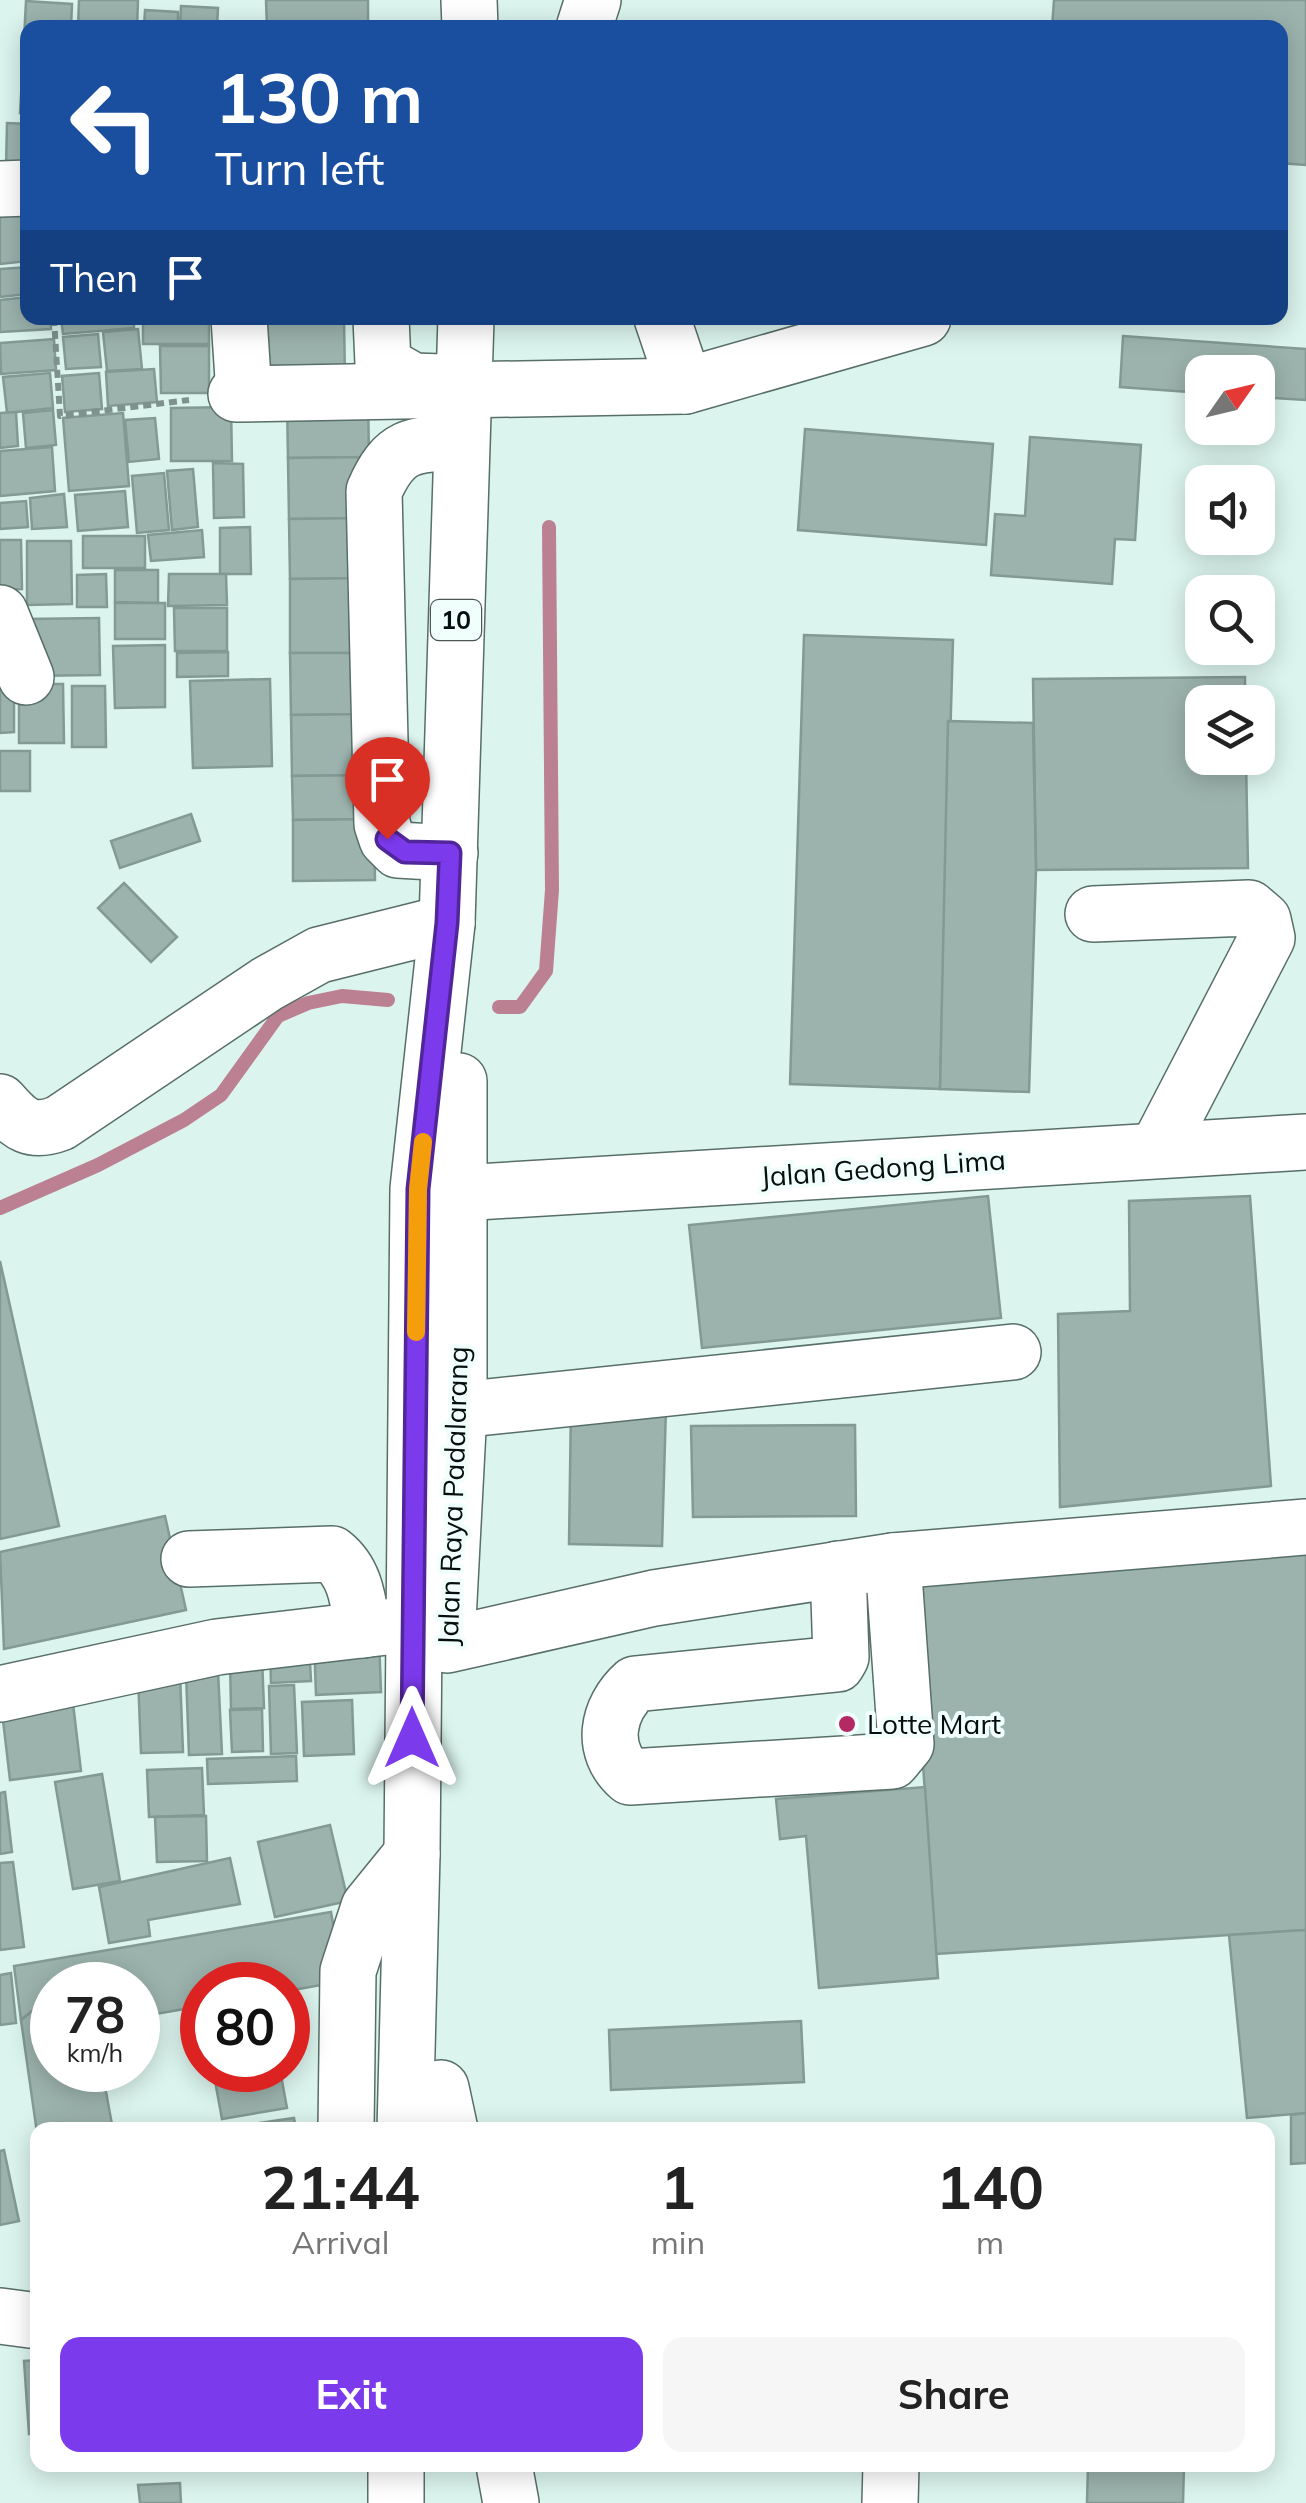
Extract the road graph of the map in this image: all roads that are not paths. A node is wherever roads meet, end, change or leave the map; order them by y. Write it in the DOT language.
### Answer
graph roads {
  1 [pos="239,325"];
  2 [pos="381,325"];
  3 [pos="466,325"];
  4 [pos="664,325"];
  5 [pos="898,325"];
  6 [pos="684,386"];
  7 [pos="462,406"];
  8 [pos="0,613"];
  9 [pos="26,676"];
  10 [pos="450,853"];
  11 [pos="1093,914"];
  12 [pos="447,923"];
  13 [pos="0,1102"];
  14 [pos="1306,1142"];
  15 [pos="1157,1150"];
  16 [pos="460,1194"];
  17 [pos="1012,1352"];
  18 [pos="458,1410"];
  19 [pos="1306,1527"];
  20 [pos="189,1559"];
  21 [pos="894,1560"];
  22 [pos="838,1568"];
  23 [pos="407,1633"];
  24 [pos="0,1694"];
  25 [pos="412,1854"];
  26 [pos="444,2116"];
  27 [pos="346,2122"];
  28 [pos="405,2122"];
  29 [pos="0,2316"];
  30 [pos="30,2320"];
  31 [pos="396,2472"];
  32 [pos="434,2472"];
  33 [pos="891,2472"];
  34 [pos="396,2503"];
  35 [pos="434,2503"];
  36 [pos="890,2503"];
  1 -- 7 [label="main road"];
  2 -- 7 [label="main road"];
  3 -- 7 [label="main road, Jalan Raya Padalarang / 10"];
  4 -- 6 [label="main road"];
  5 -- 6 [label="main road"];
  6 -- 7 [label="main road"];
  7 -- 10 [label="main road, Jalan Raya Padalarang / 10"];
  7 -- 10 [label="main road"];
  8 -- 9 [label="main road"];
  10 -- 12 [label="main road, Jalan Raya Padalarang / 10"];
  11 -- 15 [label="main road"];
  12 -- 13 [label="main road"];
  12 -- 16 [label="main road, Jalan Raya Padalarang / 10"];
  12 -- 23 [label="main road, Jalan Raya Padalarang / 10"];
  14 -- 15 [label="main road, Jalan Gedong Lima"];
  15 -- 16 [label="main road, Jalan Gedong Lima"];
  16 -- 18 [label="main road, Jalan Raya Padalarang / 10"];
  17 -- 18 [label="main road"];
  18 -- 23 [label="main road, Jalan Raya Padalarang / 10"];
  19 -- 21 [label="main road"];
  20 -- 23 [label="main road"];
  21 -- 22 [label="main road"];
  21 -- 22 [label="main road"];
  22 -- 23 [label="main road"];
  23 -- 24 [label="main road"];
  23 -- 25 [label="main road, Jalan Raya Padalarang / 10"];
  23 -- 26 [label="main road, Jalan Raya Padalarang / 10"];
  25 -- 27 [label="main road"];
  25 -- 28 [label="main road, Jalan Raya Padalarang / 10"];
  29 -- 30 [label="main road"];
  31 -- 34 [label="main road"];
  32 -- 35 [label="main road"];
  33 -- 36 [label="main road"];
}
